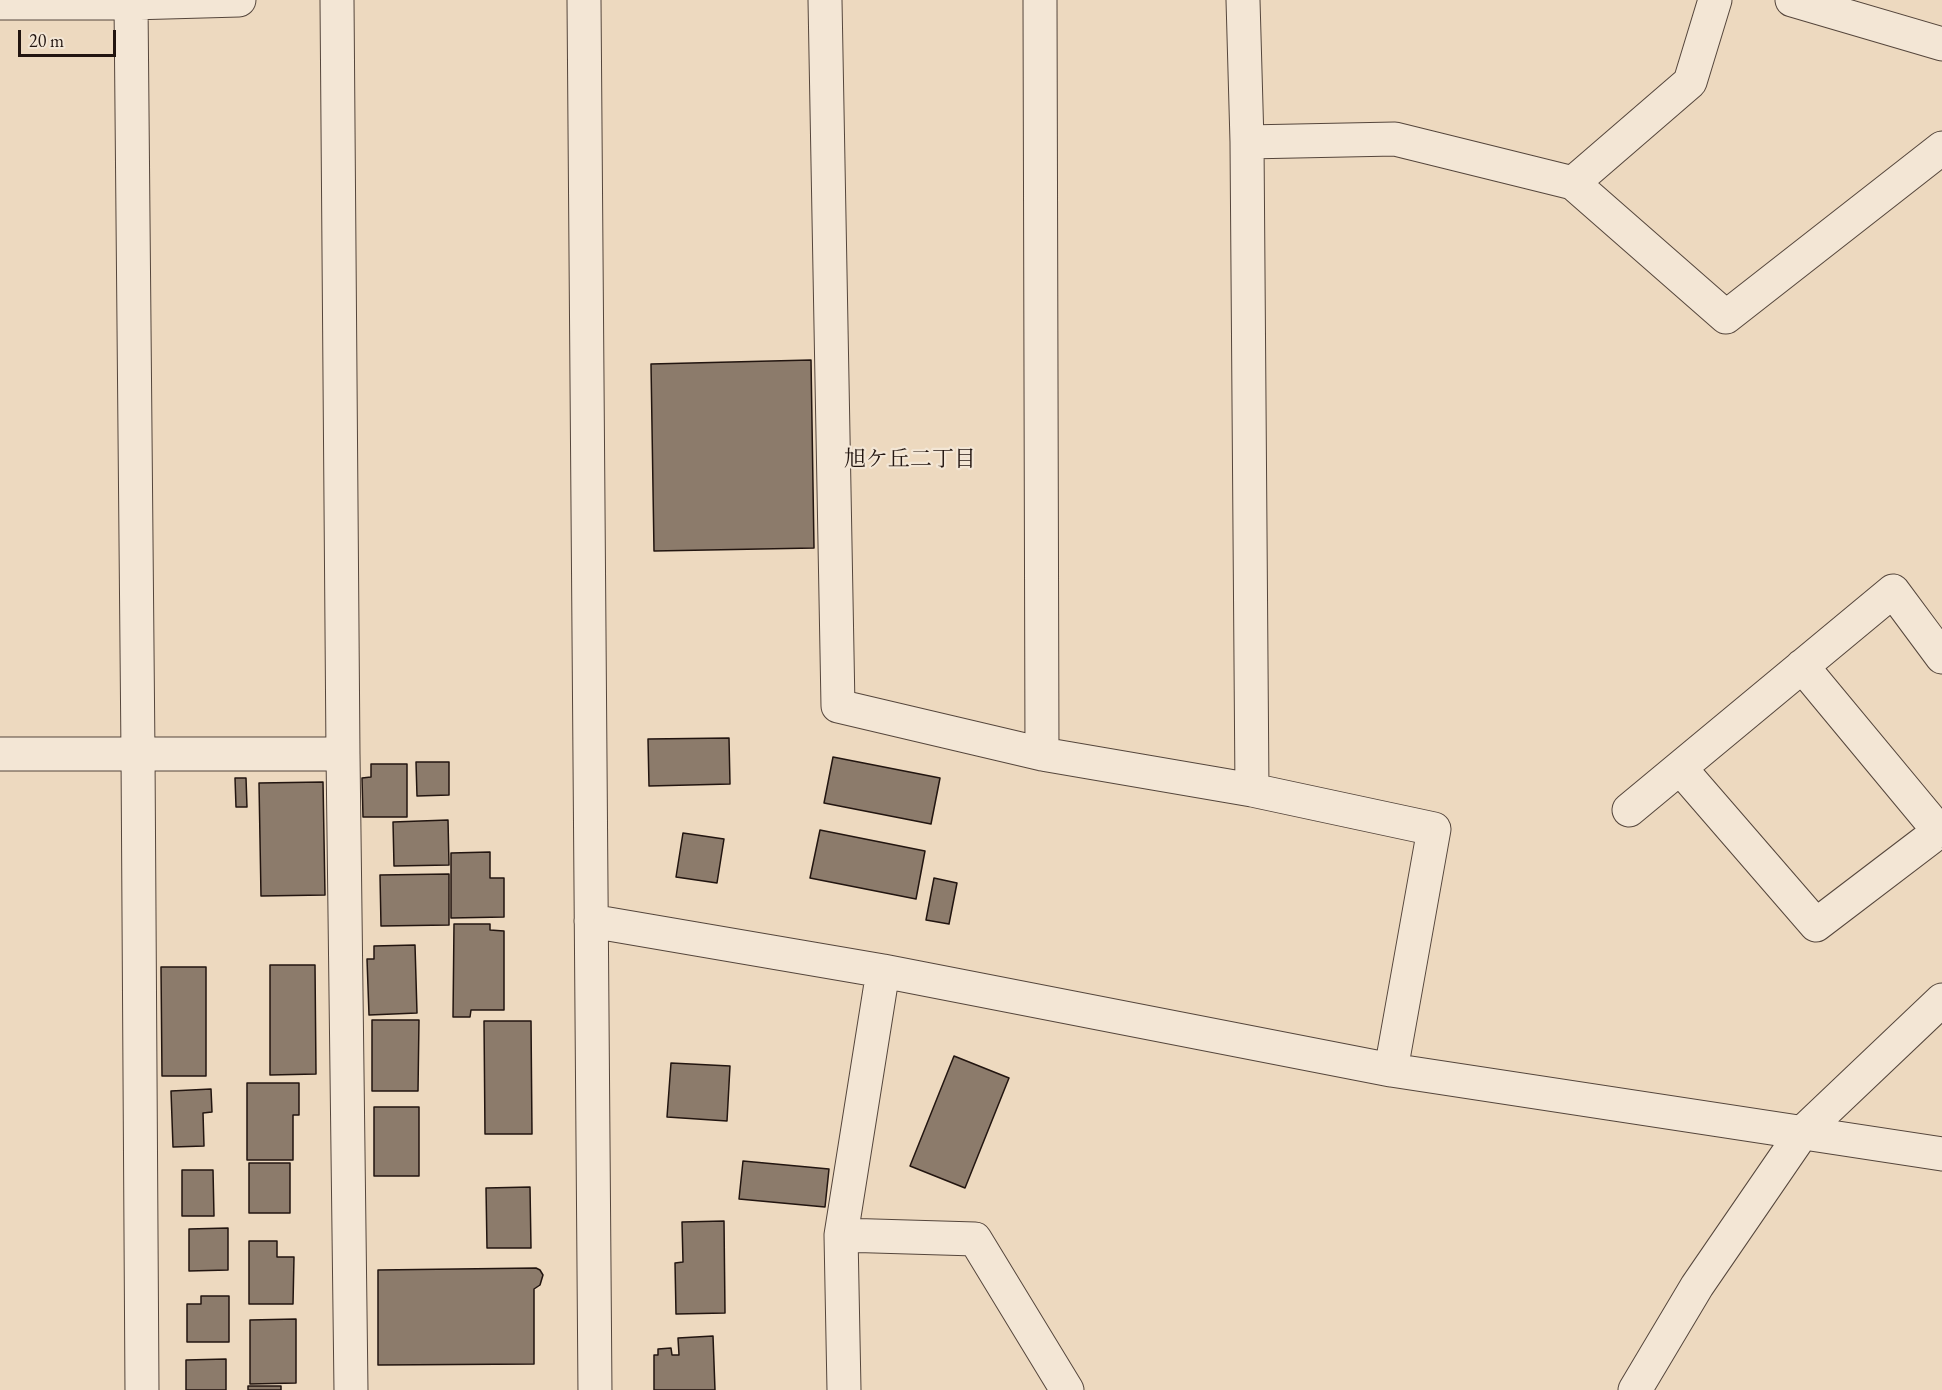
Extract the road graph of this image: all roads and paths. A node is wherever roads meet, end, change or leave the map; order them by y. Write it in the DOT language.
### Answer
graph roads {
  1 [pos="239,0"];
  2 [pos="337,0"];
  3 [pos="584,0"];
  4 [pos="825,0"];
  5 [pos="1040,0"];
  6 [pos="1244,0"];
  7 [pos="1715,0"];
  8 [pos="1792,0"];
  9 [pos="0,3"];
  10 [pos="130,3"];
  11 [pos="1863,10"];
  12 [pos="1942,44"];
  13 [pos="1247,142"];
  14 [pos="1942,148"];
  15 [pos="1573,183"];
  16 [pos="1942,657"];
  17 [pos="1803,666"];
  18 [pos="1042,753"];
  19 [pos="0,754"];
  20 [pos="342,754"];
  21 [pos="138,755"];
  22 [pos="1680,768"];
  23 [pos="1252,790"];
  24 [pos="1629,810"];
  25 [pos="1941,830"];
  26 [pos="591,921"];
  27 [pos="883,971"];
  28 [pos="1942,1000"];
  29 [pos="1391,1070"];
  30 [pos="1802,1133"];
  31 [pos="1942,1154"];
  32 [pos="841,1235"];
  33 [pos="142,1390"];
  34 [pos="351,1390"];
  35 [pos="595,1390"];
  36 [pos="844,1390"];
  37 [pos="1067,1390"];
  38 [pos="1635,1390"];
  1 -- 10 [label="street"];
  2 -- 20 [label="street"];
  3 -- 26 [label="street"];
  4 -- 18 [label="street"];
  5 -- 18 [label="street"];
  6 -- 13 [label="street"];
  7 -- 15 [label="street"];
  8 -- 11 [label="street"];
  9 -- 10 [label="street"];
  10 -- 21 [label="street"];
  11 -- 12 [label="street"];
  13 -- 15 [label="street"];
  13 -- 23 [label="street"];
  14 -- 15 [label="street"];
  16 -- 17 [label="street"];
  17 -- 22 [label="street"];
  17 -- 25 [label="street"];
  18 -- 23 [label="street"];
  19 -- 21 [label="street"];
  20 -- 21 [label="street"];
  20 -- 34 [label="street"];
  21 -- 33 [label="street"];
  22 -- 24 [label="street"];
  22 -- 25 [label="street"];
  23 -- 29 [label="street"];
  26 -- 27 [label="street"];
  26 -- 35 [label="street"];
  27 -- 29 [label="street"];
  27 -- 32 [label="street"];
  28 -- 30 [label="street"];
  29 -- 30 [label="street"];
  30 -- 31 [label="street"];
  30 -- 38 [label="street"];
  32 -- 36 [label="street"];
  32 -- 37 [label="street"];
}
